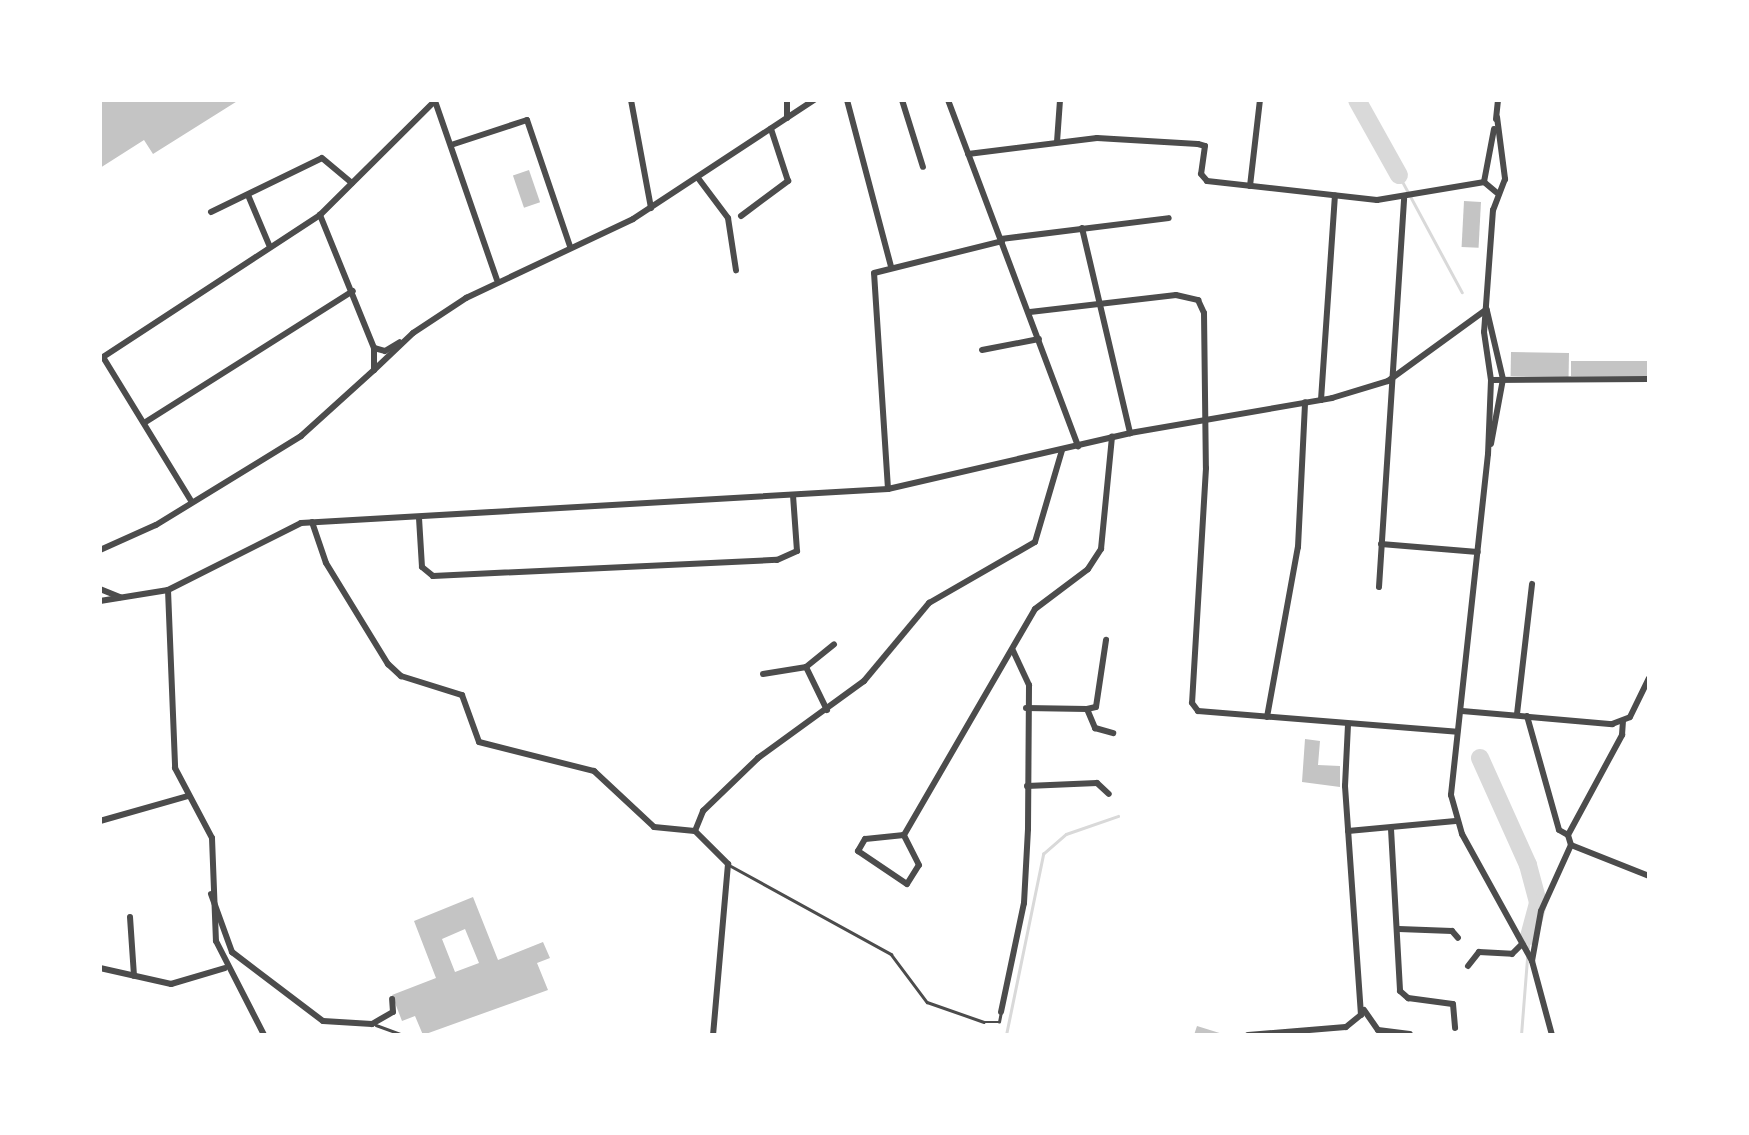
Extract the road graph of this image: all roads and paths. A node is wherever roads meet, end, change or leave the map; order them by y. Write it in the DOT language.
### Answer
graph roads {
  1 [pos="435,100"];
  2 [pos="631,100"];
  3 [pos="787,100"];
  4 [pos="814,100"];
  5 [pos="847,100"];
  6 [pos="902,100"];
  7 [pos="948,100"];
  8 [pos="1060,100"];
  9 [pos="1260,100"];
  10 [pos="1497,100"];
  11 [pos="1496,117"];
  12 [pos="787,118"];
  13 [pos="771,130"];
  14 [pos="1057,142"];
  15 [pos="451,145"];
  16 [pos="968,153"];
  17 [pos="923,167"];
  18 [pos="1490,172"];
  19 [pos="1500,172"];
  20 [pos="698,178"];
  21 [pos="1484,182"];
  22 [pos="352,183"];
  23 [pos="1250,186"];
  24 [pos="1496,192"];
  25 [pos="248,195"];
  26 [pos="1335,195"];
  27 [pos="1404,199"];
  28 [pos="650,208"];
  29 [pos="211,212"];
  30 [pos="320,215"];
  31 [pos="741,216"];
  32 [pos="1169,218"];
  33 [pos="1082,228"];
  34 [pos="1002,240"];
  35 [pos="570,246"];
  36 [pos="270,247"];
  37 [pos="891,266"];
  38 [pos="736,270"];
  39 [pos="497,280"];
  40 [pos="353,291"];
  41 [pos="1099,302"];
  42 [pos="1487,309"];
  43 [pos="1030,312"];
  44 [pos="413,333"];
  45 [pos="1039,339"];
  46 [pos="374,348"];
  47 [pos="982,350"];
  48 [pos="101,358"];
  49 [pos="374,370"];
  50 [pos="1503,379"];
  51 [pos="1649,379"];
  52 [pos="1491,380"];
  53 [pos="1388,381"];
  54 [pos="1321,400"];
  55 [pos="1305,402"];
  56 [pos="1207,418"];
  57 [pos="144,423"];
  58 [pos="1130,433"];
  59 [pos="1112,437"];
  60 [pos="1078,446"];
  61 [pos="1062,450"];
  62 [pos="1488,454"];
  63 [pos="888,489"];
  64 [pos="793,495"];
  65 [pos="192,502"];
  66 [pos="419,518"];
  67 [pos="312,522"];
  68 [pos="1381,544"];
  69 [pos="100,550"];
  70 [pos="1478,552"];
  71 [pos="1532,584"];
  72 [pos="1379,587"];
  73 [pos="100,589"];
  74 [pos="168,590"];
  75 [pos="128,599"];
  76 [pos="100,601"];
  77 [pos="1106,640"];
  78 [pos="834,644"];
  79 [pos="1013,651"];
  80 [pos="806,667"];
  81 [pos="763,674"];
  82 [pos="1649,678"];
  83 [pos="1027,708"];
  84 [pos="1087,709"];
  85 [pos="827,710"];
  86 [pos="1462,710"];
  87 [pos="1517,714"];
  88 [pos="1527,716"];
  89 [pos="1267,717"];
  90 [pos="1623,721"];
  91 [pos="1348,725"];
  92 [pos="1457,732"];
  93 [pos="1113,733"];
  94 [pos="1027,786"];
  95 [pos="1109,794"];
  96 [pos="188,796"];
  97 [pos="100,821"];
  98 [pos="1456,821"];
  99 [pos="1391,829"];
  100 [pos="695,831"];
  101 [pos="1348,831"];
  102 [pos="904,835"];
  103 [pos="1568,835"];
  104 [pos="1571,845"];
  105 [pos="727,864"];
  106 [pos="1649,876"];
  107 [pos="209,892"];
  108 [pos="130,917"];
  109 [pos="1399,929"];
  110 [pos="1458,938"];
  111 [pos="1522,945"];
  112 [pos="1532,961"];
  113 [pos="1468,965"];
  114 [pos="100,968"];
  115 [pos="225,968"];
  116 [pos="134,976"];
  117 [pos="392,999"];
  118 [pos="1362,1004"];
  119 [pos="1002,1012"];
  120 [pos="372,1024"];
  121 [pos="1455,1028"];
  122 [pos="1410,1034"];
  123 [pos="264,1035"];
  124 [pos="403,1035"];
  125 [pos="713,1035"];
  126 [pos="1248,1035"];
  127 [pos="1552,1035"];
  1 -- 15 [label="street"];
  1 -- 22 [label="street"];
  2 -- 28 [label="street"];
  3 -- 12 [label="street"];
  4 -- 12 [label="street"];
  5 -- 37 [label="street"];
  6 -- 17 [label="street"];
  7 -- 16 [label="street"];
  8 -- 14 [label="street"];
  9 -- 23 [label="street"];
  10 -- 11 [label="street"];
  11 -- 18 [label="street"];
  11 -- 19 [label="street"];
  12 -- 13 [label="street"];
  13 -- 20 [label="street"];
  13 -- 31 [label="street"];
  14 -- 16 [label="street"];
  14 -- 23 [label="street"];
  15 -- 35 [label="street"];
  15 -- 39 [label="street"];
  16 -- 34 [label="street"];
  18 -- 19 [label="street"];
  18 -- 21 [label="street"];
  19 -- 24 [label="street"];
  20 -- 28 [label="street"];
  20 -- 38 [label="street"];
  21 -- 24 [label="street"];
  21 -- 27 [label="street"];
  22 -- 25 [label="street"];
  22 -- 30 [label="street"];
  23 -- 26 [label="street"];
  24 -- 42 [label="street"];
  25 -- 29 [label="street"];
  25 -- 36 [label="street"];
  26 -- 27 [label="street"];
  26 -- 54 [label="street"];
  27 -- 53 [label="street"];
  28 -- 35 [label="street"];
  30 -- 36 [label="street"];
  30 -- 40 [label="street"];
  32 -- 33 [label="street"];
  33 -- 34 [label="street"];
  33 -- 41 [label="street"];
  34 -- 37 [label="street"];
  34 -- 43 [label="street"];
  35 -- 39 [label="street"];
  36 -- 48 [label="street"];
  37 -- 63 [label="street"];
  39 -- 44 [label="street"];
  40 -- 46 [label="street"];
  40 -- 57 [label="street"];
  41 -- 43 [label="street"];
  41 -- 56 [label="street"];
  41 -- 58 [label="street"];
  42 -- 50 [label="street"];
  42 -- 52 [label="street"];
  42 -- 53 [label="street"];
  43 -- 45 [label="street"];
  44 -- 46 [label="street"];
  44 -- 49 [label="street"];
  45 -- 47 [label="street"];
  45 -- 60 [label="street"];
  46 -- 49 [label="street"];
  48 -- 57 [label="street"];
  49 -- 65 [label="street"];
  50 -- 51 [label="street"];
  50 -- 52 [label="street"];
  50 -- 62 [label="street"];
  52 -- 62 [label="street"];
  53 -- 54 [label="street"];
  53 -- 68 [label="street"];
  54 -- 55 [label="street"];
  55 -- 56 [label="street"];
  55 -- 89 [label="street"];
  56 -- 58 [label="street"];
  56 -- 89 [label="street"];
  57 -- 65 [label="street"];
  58 -- 59 [label="street"];
  59 -- 60 [label="street"];
  59 -- 79 [label="street"];
  60 -- 61 [label="street"];
  61 -- 63 [label="street"];
  61 -- 85 [label="street"];
  62 -- 70 [label="street"];
  63 -- 64 [label="street"];
  64 -- 66 [label="street"];
  64 -- 66 [label="street"];
  65 -- 69 [label="street"];
  66 -- 67 [label="street"];
  67 -- 74 [label="street"];
  67 -- 100 [label="street"];
  68 -- 70 [label="street"];
  68 -- 72 [label="street"];
  70 -- 86 [label="street"];
  71 -- 87 [label="street"];
  73 -- 75 [label="street"];
  74 -- 75 [label="street"];
  74 -- 96 [label="street"];
  75 -- 76 [label="street"];
  77 -- 84 [label="street"];
  78 -- 80 [label="street"];
  79 -- 83 [label="street"];
  79 -- 102 [label="street"];
  80 -- 81 [label="street"];
  80 -- 85 [label="street"];
  82 -- 90 [label="street"];
  83 -- 84 [label="street"];
  83 -- 94 [label="street"];
  84 -- 93 [label="street"];
  85 -- 100 [label="street"];
  86 -- 87 [label="street"];
  86 -- 92 [label="street"];
  87 -- 88 [label="street"];
  88 -- 90 [label="street"];
  88 -- 103 [label="street"];
  89 -- 91 [label="street"];
  90 -- 103 [label="street"];
  91 -- 92 [label="street"];
  91 -- 101 [label="street"];
  92 -- 98 [label="street"];
  94 -- 95 [label="street"];
  94 -- 119 [label="street"];
  96 -- 97 [label="street"];
  96 -- 107 [label="street"];
  98 -- 99 [label="street"];
  98 -- 111 [label="street"];
  99 -- 101 [label="street"];
  99 -- 109 [label="street"];
  100 -- 105 [label="street"];
  101 -- 118 [label="street"];
  102 -- 102 [label="street"];
  103 -- 104 [label="street"];
  104 -- 106 [label="street"];
  104 -- 112 [label="street"];
  105 -- 119 [label="lane"];
  105 -- 125 [label="street"];
  107 -- 115 [label="street"];
  107 -- 120 [label="street"];
  108 -- 116 [label="street"];
  109 -- 110 [label="street"];
  109 -- 121 [label="street"];
  111 -- 112 [label="street"];
  111 -- 113 [label="street"];
  112 -- 127 [label="street"];
  114 -- 116 [label="street"];
  115 -- 116 [label="street"];
  115 -- 123 [label="street"];
  117 -- 120 [label="street"];
  118 -- 122 [label="street"];
  118 -- 126 [label="street"];
  120 -- 124 [label="lane"];
}
